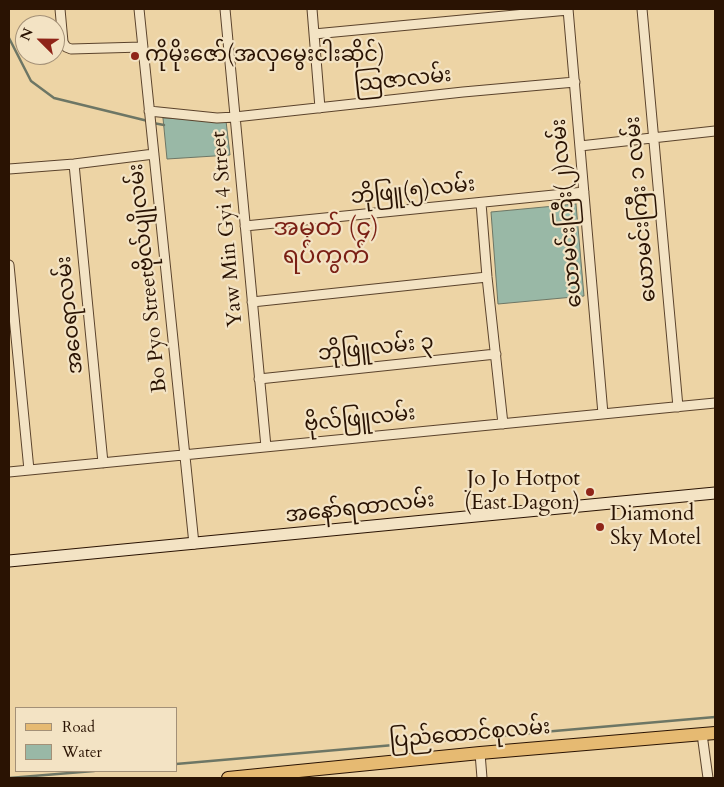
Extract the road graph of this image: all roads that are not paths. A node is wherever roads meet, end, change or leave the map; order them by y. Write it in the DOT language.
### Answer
graph roads {
  1 [pos="60,9"];
  2 [pos="139,9"];
  3 [pos="225,9"];
  4 [pos="312,9"];
  5 [pos="568,9"];
  6 [pos="642,9"];
  7 [pos="314,34"];
  8 [pos="142,47"];
  9 [pos="575,82"];
  10 [pos="320,108"];
  11 [pos="149,111"];
  12 [pos="235,117"];
  13 [pos="715,131"];
  14 [pos="654,138"];
  15 [pos="580,146"];
  16 [pos="154,154"];
  17 [pos="74,164"];
  18 [pos="9,169"];
  19 [pos="584,192"];
  20 [pos="481,202"];
  21 [pos="245,226"];
  22 [pos="9,265"];
  23 [pos="487,277"];
  24 [pos="252,302"];
  25 [pos="496,354"];
  26 [pos="259,380"];
  27 [pos="715,403"];
  28 [pos="678,407"];
  29 [pos="603,414"];
  30 [pos="503,424"];
  31 [pos="266,447"];
  32 [pos="185,455"];
  33 [pos="103,463"];
  34 [pos="29,470"];
  35 [pos="9,472"];
  36 [pos="715,494"];
  37 [pos="194,544"];
  38 [pos="9,561"];
  39 [pos="715,733"];
  40 [pos="702,734"];
  41 [pos="480,754"];
  42 [pos="263,776"];
  43 [pos="228,778"];
  44 [pos="482,778"];
  45 [pos="708,778"];
  1 -- 8 [label="street"];
  2 -- 8 [label="street, Bo Pyo Streetဗိုလ်ပျိုလမ်း"];
  3 -- 12 [label="street, Yaw Min Gyi 4 Street"];
  4 -- 7 [label="street"];
  5 -- 7 [label="street"];
  5 -- 9 [label="street, ယောမင်းကြီး(၂)လမ်း"];
  6 -- 14 [label="street, ယောမင်းကြီး ၁ လမ်း"];
  7 -- 10 [label="street"];
  8 -- 11 [label="street, Bo Pyo Streetဗိုလ်ပျိုလမ်း"];
  9 -- 10 [label="street, သြဇာလမ်း"];
  9 -- 15 [label="street, ယောမင်းကြီး(၂)လမ်း"];
  10 -- 12 [label="street, သြဇာလမ်း"];
  11 -- 12 [label="street, သြဇာလမ်း"];
  11 -- 16 [label="street, Bo Pyo Streetဗိုလ်ပျိုလမ်း"];
  12 -- 21 [label="street, Yaw Min Gyi 4 Street"];
  13 -- 14 [label="street"];
  14 -- 15 [label="street"];
  14 -- 28 [label="street, ယောမင်းကြီး ၁ လမ်း"];
  15 -- 19 [label="street, ယောမင်းကြီး(၂)လမ်း"];
  16 -- 17 [label="street"];
  16 -- 32 [label="street, Bo Pyo Streetဗိုလ်ပျိုလမ်း"];
  17 -- 18 [label="street"];
  17 -- 33 [label="street, အဝေရာလမ်း"];
  19 -- 20 [label="street, ဘိုဖြူ(၅)လမ်း"];
  19 -- 29 [label="street, ယောမင်းကြီး(၂)လမ်း"];
  20 -- 21 [label="street, ဘိုဖြူ(၅)လမ်း"];
  20 -- 23 [label="street"];
  21 -- 24 [label="street, Yaw Min Gyi 4 Street"];
  22 -- 34 [label="street"];
  23 -- 24 [label="street"];
  23 -- 25 [label="street"];
  24 -- 26 [label="street, Yaw Min Gyi 4 Street"];
  25 -- 26 [label="street, ဘိုဖြူလမ်း ၃"];
  25 -- 30 [label="street"];
  26 -- 31 [label="street, Yaw Min Gyi 4 Street"];
  27 -- 28 [label="street, ဗိုလ်ဖြူလမ်း"];
  28 -- 29 [label="street, ဗိုလ်ဖြူလမ်း"];
  29 -- 30 [label="street, ဗိုလ်ဖြူလမ်း"];
  30 -- 31 [label="street, ဗိုလ်ဖြူလမ်း"];
  31 -- 32 [label="street, ဗိုလ်ဖြူလမ်း"];
  32 -- 33 [label="street, ဗိုလ်ဖြူလမ်း"];
  32 -- 37 [label="street, Bo Pyo Streetဗိုလ်ပျိုလမ်း"];
  33 -- 34 [label="street, ဗိုလ်ဖြူလမ်း"];
  34 -- 35 [label="street, ဗိုလ်ဖြူလမ်း"];
  36 -- 37 [label="main road, အနော်ရထာလမ်း"];
  37 -- 38 [label="main road, အနော်ရထာလမ်း"];
  39 -- 40 [label="main road, ပြည်ထောင်စုလမ်း"];
  40 -- 41 [label="main road, ပြည်ထောင်စုလမ်း"];
  40 -- 45 [label="street"];
  41 -- 42 [label="main road, ပြည်ထောင်စုလမ်း"];
  41 -- 44 [label="street"];
  42 -- 43 [label="main road, ပြည်ထောင်စုလမ်း"];
}
